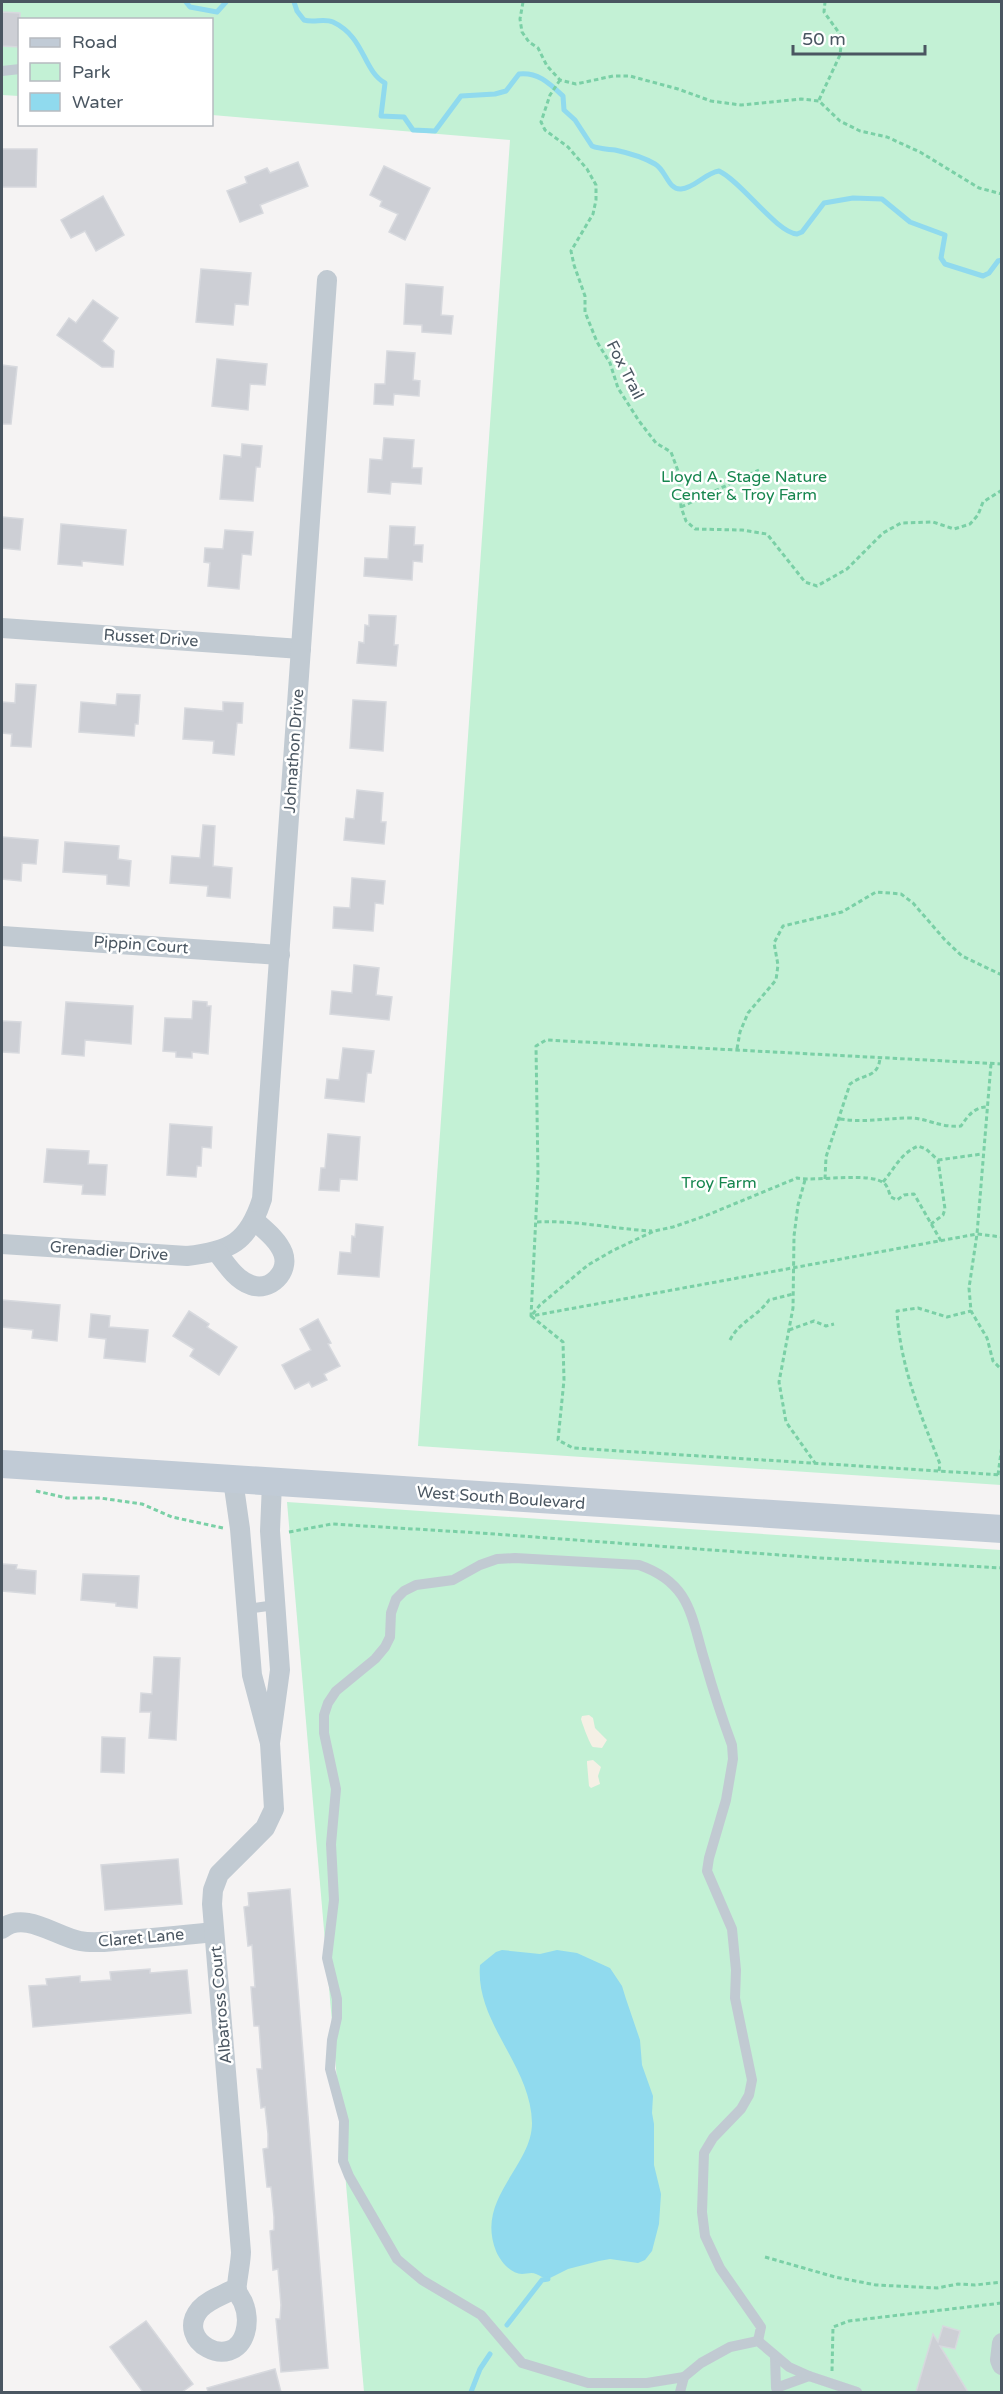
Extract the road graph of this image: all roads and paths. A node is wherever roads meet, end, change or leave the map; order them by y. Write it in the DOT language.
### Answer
graph roads {
  1 [pos="523,2"];
  2 [pos="825,2"];
  3 [pos="18,69"];
  4 [pos="2,70"];
  5 [pos="560,80"];
  6 [pos="819,101"];
  7 [pos="1002,194"];
  8 [pos="327,280"];
  9 [pos="759,470"];
  10 [pos="1002,490"];
  11 [pos="681,507"];
  12 [pos="2,628"];
  13 [pos="301,649"];
  14 [pos="2,936"];
  15 [pos="280,955"];
  16 [pos="1002,975"];
  17 [pos="737,1050"];
  18 [pos="880,1058"];
  19 [pos="991,1063"];
  20 [pos="1002,1064"];
  21 [pos="987,1107"];
  22 [pos="840,1119"];
  23 [pos="982,1154"];
  24 [pos="938,1160"];
  25 [pos="825,1179"];
  26 [pos="806,1180"];
  27 [pos="883,1182"];
  28 [pos="255,1221"];
  29 [pos="536,1222"];
  30 [pos="931,1224"];
  31 [pos="654,1231"];
  32 [pos="977,1234"];
  33 [pos="1002,1237"];
  34 [pos="240,1239"];
  35 [pos="941,1241"];
  36 [pos="2,1244"];
  37 [pos="217,1252"];
  38 [pos="795,1269"];
  39 [pos="794,1294"];
  40 [pos="972,1311"];
  41 [pos="531,1316"];
  42 [pos="834,1324"];
  43 [pos="789,1330"];
  44 [pos="730,1340"];
  45 [pos="1002,1370"];
  46 [pos="1002,1389"];
  47 [pos="1002,1414"];
  48 [pos="1002,1445"];
  49 [pos="815,1463"];
  50 [pos="2,1464"];
  51 [pos="939,1471"];
  52 [pos="1000,1475"];
  53 [pos="233,1480"];
  54 [pos="272,1483"];
  55 [pos="28,1490"];
  56 [pos="219,1527"];
  57 [pos="1002,1529"];
  58 [pos="289,1532"];
  59 [pos="1002,1568"];
  60 [pos="275,1605"];
  61 [pos="247,1608"];
  62 [pos="270,1743"];
  63 [pos="2,1929"];
  64 [pos="214,1932"];
  65 [pos="765,2257"];
  66 [pos="1002,2282"];
  67 [pos="236,2288"];
  68 [pos="1002,2303"];
  69 [pos="758,2341"];
  70 [pos="1002,2343"];
  71 [pos="775,2356"];
  72 [pos="1002,2365"];
  73 [pos="809,2376"];
  74 [pos="684,2378"];
  75 [pos="831,2383"];
  76 [pos="776,2390"];
  77 [pos="680,2392"];
  78 [pos="857,2392"];
  1 -- 5 [label="path"];
  2 -- 6 [label="path"];
  3 -- 4 [label="lane"];
  5 -- 6 [label="path"];
  5 -- 11 [label="path, Fox Trail"];
  6 -- 7 [label="path"];
  8 -- 13 [label="street, Johnathon Drive"];
  9 -- 11 [label="path"];
  10 -- 11 [label="path"];
  12 -- 13 [label="street, Russet Drive"];
  13 -- 15 [label="street, Johnathon Drive"];
  14 -- 15 [label="street, Pippin Court"];
  15 -- 28 [label="street, Johnathon Drive"];
  16 -- 17 [label="path"];
  17 -- 18 [label="path"];
  17 -- 29 [label="path"];
  18 -- 19 [label="path"];
  18 -- 22 [label="path"];
  19 -- 20 [label="path"];
  19 -- 21 [label="path"];
  21 -- 22 [label="path"];
  21 -- 23 [label="path"];
  22 -- 25 [label="path"];
  23 -- 24 [label="path"];
  23 -- 32 [label="path"];
  24 -- 27 [label="path"];
  24 -- 30 [label="path"];
  25 -- 26 [label="path"];
  25 -- 27 [label="path"];
  26 -- 31 [label="path"];
  26 -- 38 [label="path"];
  27 -- 30 [label="path"];
  28 -- 34 [label="street, Johnathon Drive"];
  28 -- 37 [label="street"];
  29 -- 31 [label="path"];
  29 -- 41 [label="path"];
  30 -- 35 [label="path"];
  31 -- 41 [label="path"];
  32 -- 33 [label="path"];
  32 -- 35 [label="path"];
  32 -- 40 [label="path"];
  34 -- 37 [label="street, Grenadier Drive"];
  35 -- 38 [label="path"];
  36 -- 37 [label="street, Grenadier Drive"];
  38 -- 39 [label="path"];
  38 -- 41 [label="path"];
  39 -- 43 [label="path"];
  39 -- 44 [label="path"];
  40 -- 45 [label="path"];
  40 -- 51 [label="path"];
  41 -- 49 [label="path"];
  42 -- 43 [label="path"];
  43 -- 49 [label="path"];
  46 -- 47 [label="path"];
  48 -- 52 [label="path"];
  49 -- 51 [label="path"];
  50 -- 53 [label="main road, West South Boulevard"];
  51 -- 52 [label="path"];
  53 -- 54 [label="main road, West South Boulevard"];
  53 -- 61 [label="street, Albatross Court"];
  54 -- 57 [label="main road, West South Boulevard"];
  54 -- 60 [label="street, Albatross Court"];
  55 -- 56 [label="path"];
  58 -- 59 [label="path"];
  60 -- 61 [label="lane"];
  60 -- 62 [label="street, Albatross Court"];
  61 -- 62 [label="street, Albatross Court"];
  62 -- 64 [label="street, Albatross Court"];
  63 -- 64 [label="street, Claret Lane"];
  64 -- 67 [label="street, Albatross Court"];
  65 -- 66 [label="path"];
  68 -- 75 [label="path"];
  69 -- 71 [label="lane"];
  69 -- 74 [label="lane"];
  69 -- 74 [label="lane"];
  70 -- 72 [label="street"];
  71 -- 73 [label="lane"];
  71 -- 76 [label="lane"];
  73 -- 75 [label="lane"];
  73 -- 76 [label="lane"];
  74 -- 77 [label="lane"];
  75 -- 78 [label="lane"];
}
